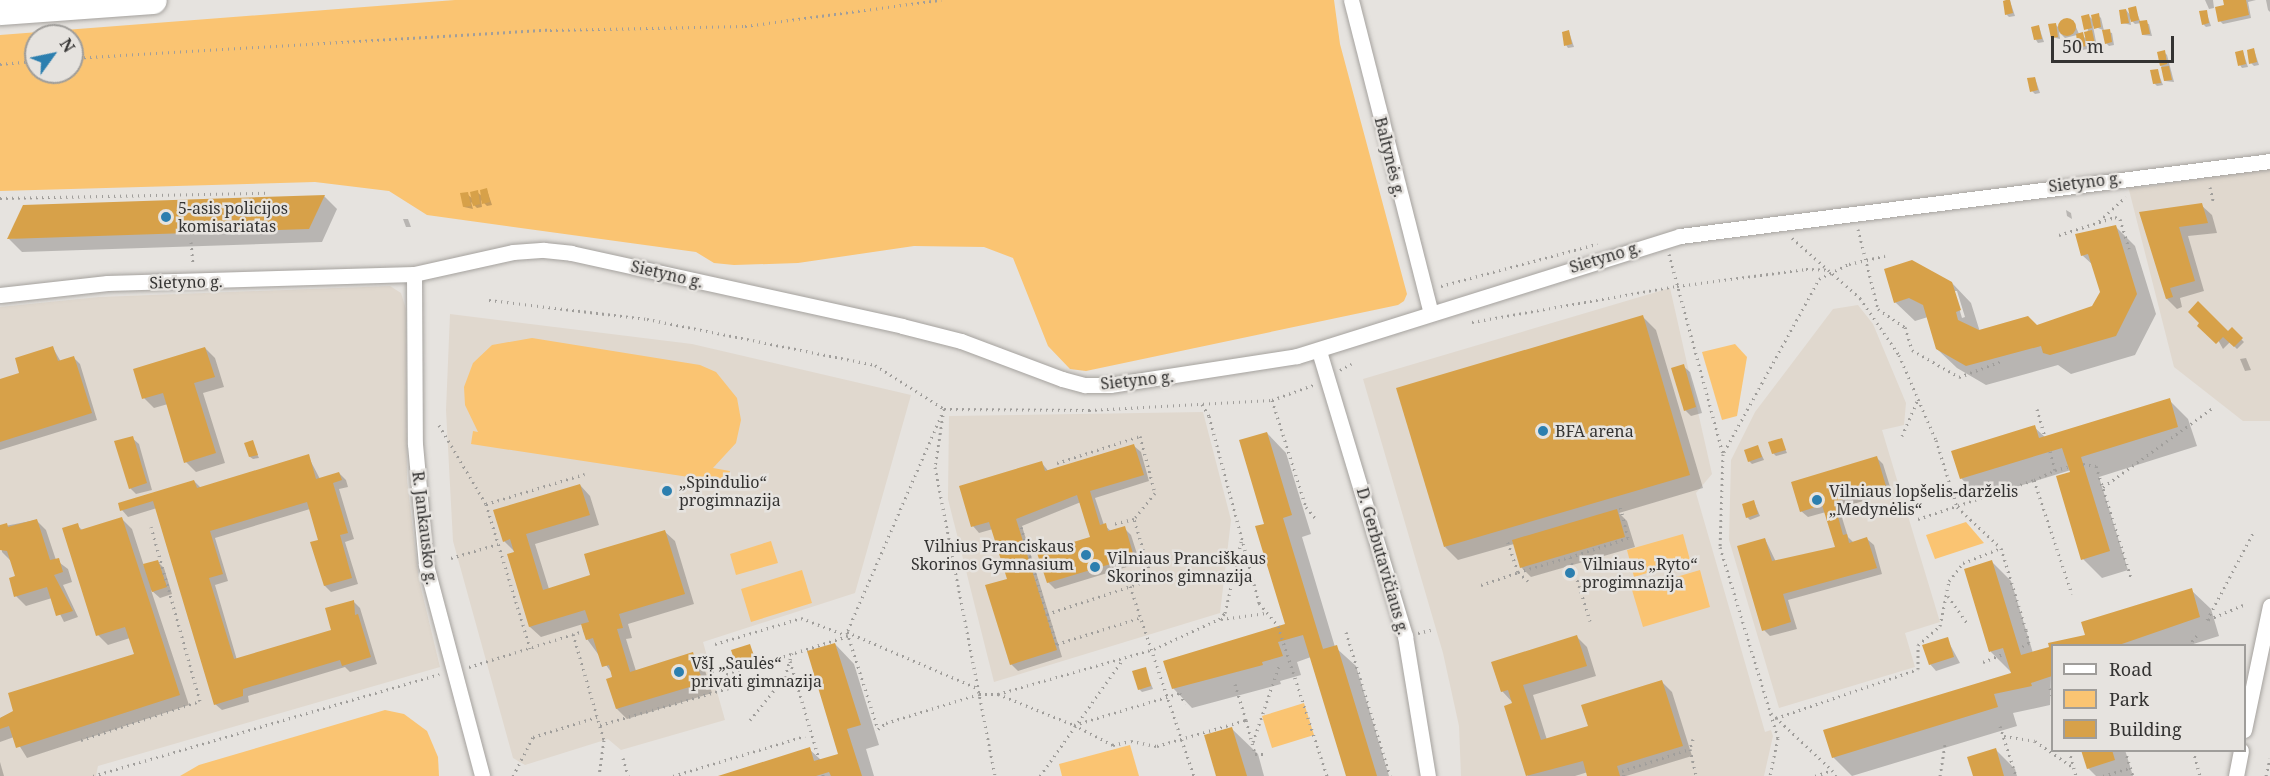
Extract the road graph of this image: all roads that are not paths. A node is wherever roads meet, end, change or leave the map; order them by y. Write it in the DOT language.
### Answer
graph roads {
  1 [pos="153,0"];
  2 [pos="1351,0"];
  3 [pos="0,11"];
  4 [pos="2270,161"];
  5 [pos="414,274"];
  6 [pos="0,295"];
  7 [pos="1431,313"];
  8 [pos="1319,351"];
  9 [pos="2270,606"];
  10 [pos="2246,720"];
  11 [pos="2241,752"];
  12 [pos="482,776"];
  13 [pos="1428,776"];
  14 [pos="2236,776"];
  1 -- 3 [label="highway"];
  2 -- 7 [label="street, Baltynės g."];
  4 -- 7 [label="street, Sietyno g."];
  5 -- 6 [label="street, Sietyno g."];
  5 -- 8 [label="street, Sietyno g."];
  5 -- 12 [label="street, R. Jankausko g."];
  7 -- 8 [label="street, Sietyno g."];
  8 -- 13 [label="street, D. Gerbutavičiaus g."];
  9 -- 10 [label="street"];
  11 -- 14 [label="street"];
}
